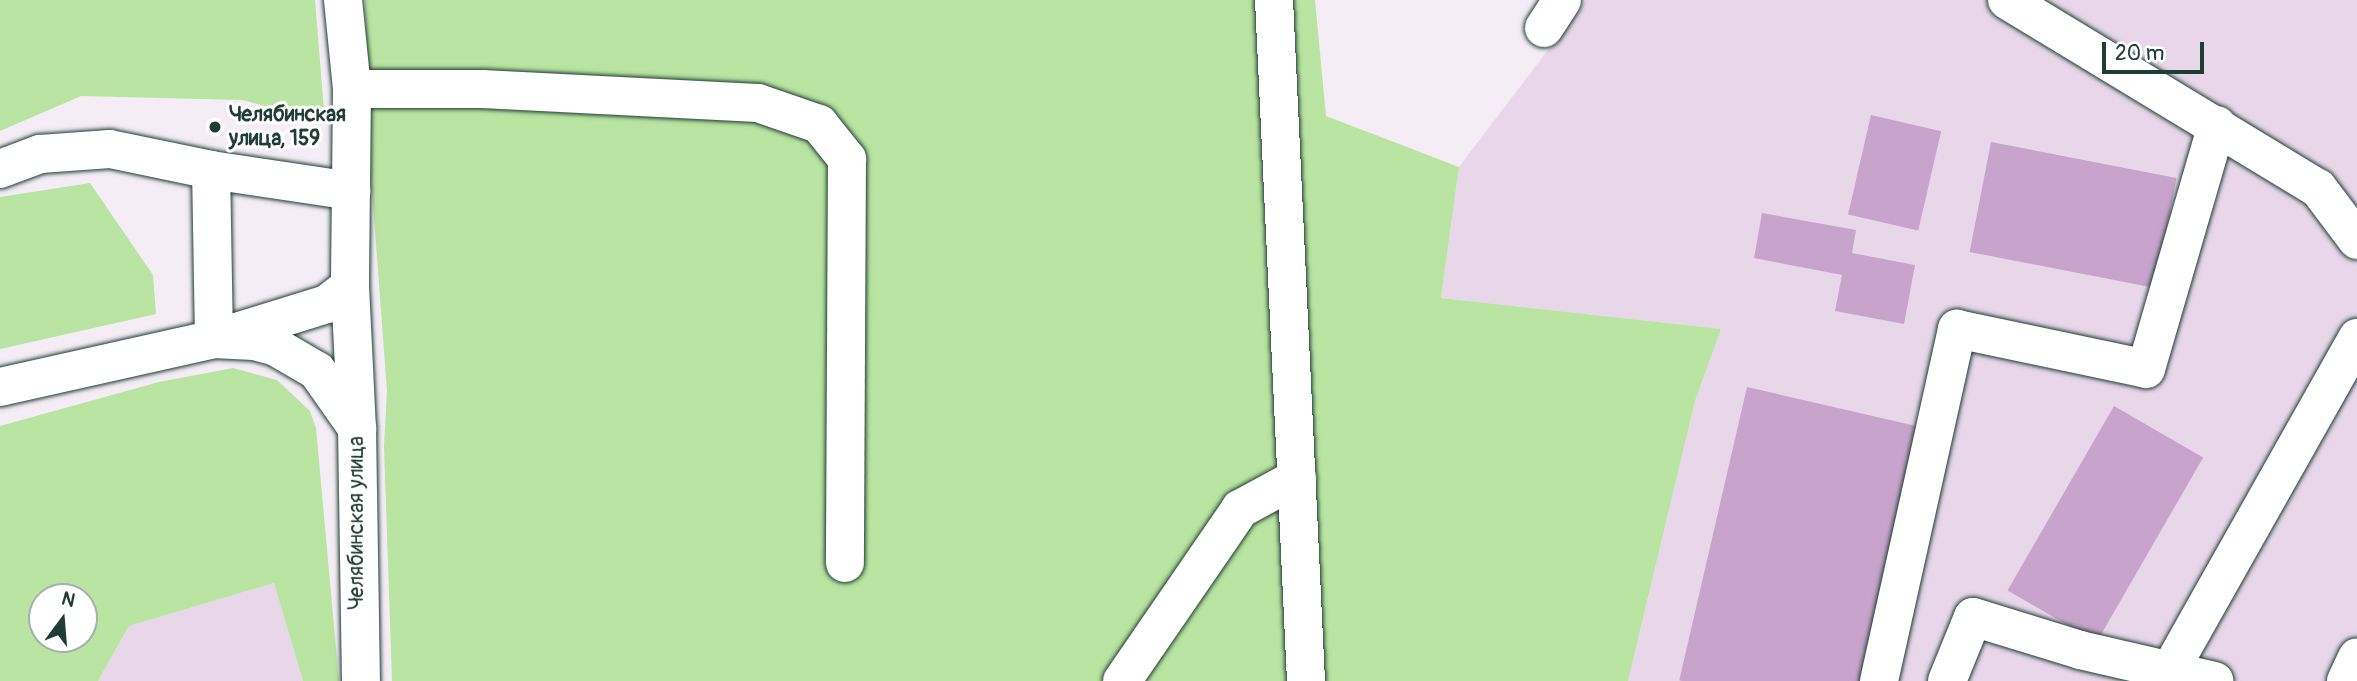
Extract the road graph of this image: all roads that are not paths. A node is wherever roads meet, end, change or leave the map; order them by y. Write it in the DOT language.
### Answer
graph roads {
  1 [pos="343,0"];
  2 [pos="1274,0"];
  3 [pos="2007,0"];
  4 [pos="352,89"];
  5 [pos="2217,125"];
  6 [pos="0,169"];
  7 [pos="211,170"];
  8 [pos="351,191"];
  9 [pos="2357,240"];
  10 [pos="350,286"];
  11 [pos="2357,338"];
  12 [pos="215,339"];
  13 [pos="0,387"];
  14 [pos="357,428"];
  15 [pos="1297,478"];
  16 [pos="845,564"];
  17 [pos="2357,657"];
  18 [pos="2167,675"];
  19 [pos="361,681"];
  20 [pos="1122,681"];
  21 [pos="1306,681"];
  22 [pos="1879,681"];
  23 [pos="1947,681"];
  24 [pos="2214,681"];
  25 [pos="2346,681"];
  1 -- 4 [label="street"];
  2 -- 15 [label="street"];
  3 -- 5 [label="street"];
  4 -- 8 [label="street"];
  4 -- 16 [label="street"];
  5 -- 9 [label="street"];
  5 -- 22 [label="street"];
  6 -- 7 [label="street"];
  7 -- 8 [label="street"];
  7 -- 12 [label="street"];
  8 -- 10 [label="street"];
  10 -- 12 [label="street"];
  10 -- 14 [label="street"];
  11 -- 18 [label="street"];
  12 -- 13 [label="street, Челябинская улица"];
  12 -- 14 [label="street, Челябинская улица"];
  14 -- 19 [label="street, Челябинская улица"];
  15 -- 20 [label="street"];
  15 -- 21 [label="street"];
  17 -- 25 [label="street"];
  18 -- 23 [label="street"];
  18 -- 24 [label="street"];
}
